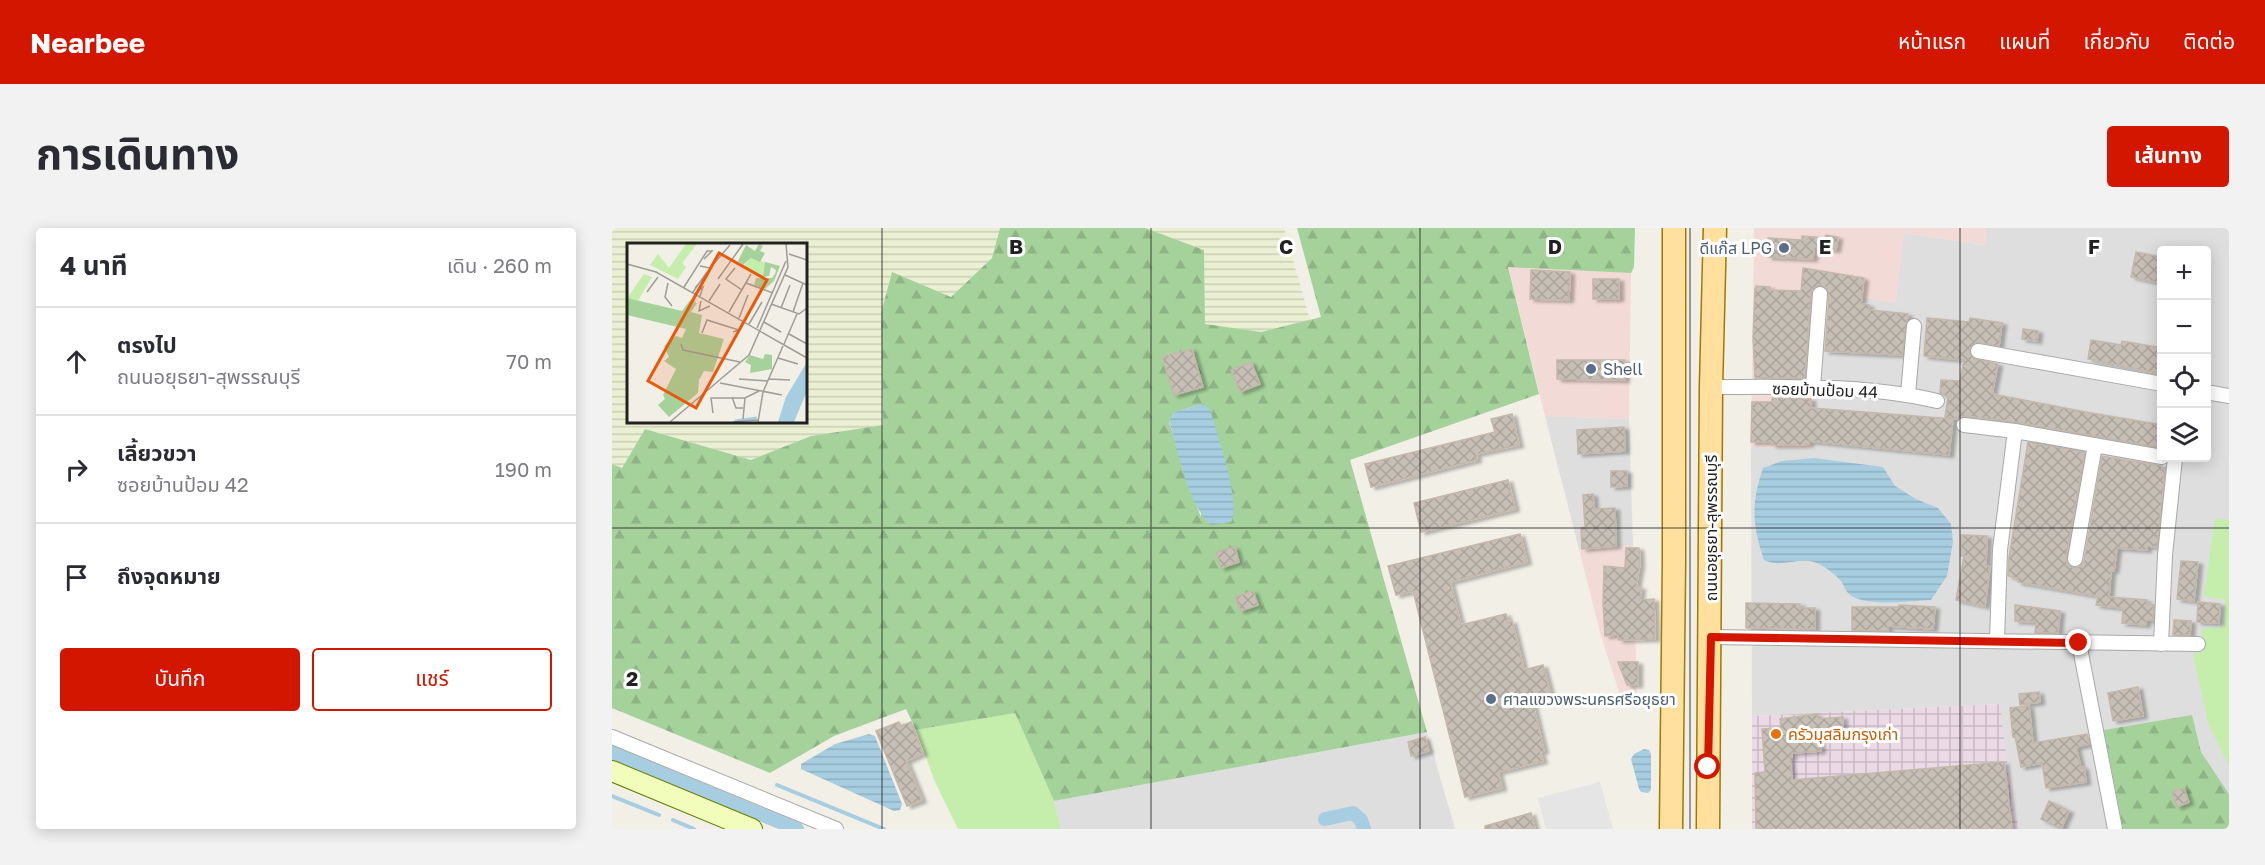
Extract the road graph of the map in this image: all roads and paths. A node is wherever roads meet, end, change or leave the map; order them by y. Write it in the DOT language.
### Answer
graph roads {
  1 [pos="1674,228"];
  2 [pos="1715,228"];
  3 [pos="1820,294"];
  4 [pos="1914,326"];
  5 [pos="1978,351"];
  6 [pos="2157,383"];
  7 [pos="1711,387"];
  8 [pos="1813,387"];
  9 [pos="2211,393"];
  10 [pos="1908,394"];
  11 [pos="2229,396"];
  12 [pos="1937,401"];
  13 [pos="1964,425"];
  14 [pos="2015,430"];
  15 [pos="2095,445"];
  16 [pos="2157,456"];
  17 [pos="2169,462"];
  18 [pos="2075,559"];
  19 [pos="1711,637"];
  20 [pos="1997,641"];
  21 [pos="2079,643"];
  22 [pos="2161,644"];
  23 [pos="2198,644"];
  24 [pos="612,737"];
  25 [pos="612,771"];
  26 [pos="752,829"];
  27 [pos="836,829"];
  28 [pos="1671,829"];
  29 [pos="1708,829"];
  30 [pos="2115,829"];
  1 -- 28 [label="main road"];
  2 -- 7 [label="main road, ถนนอยุธยา-สุพรรณบุรี"];
  3 -- 8 [label="street"];
  4 -- 10 [label="street"];
  5 -- 6 [label="street"];
  7 -- 8 [label="street, ซอยบ้านป้อม 44"];
  7 -- 19 [label="main road, ถนนอยุธยา-สุพรรณบุรี"];
  8 -- 10 [label="street, ซอยบ้านป้อม 44"];
  9 -- 11 [label="street"];
  10 -- 12 [label="street, ซอยบ้านป้อม 44"];
  13 -- 14 [label="street"];
  14 -- 15 [label="street"];
  14 -- 20 [label="street"];
  15 -- 16 [label="street"];
  15 -- 18 [label="street"];
  17 -- 22 [label="street"];
  19 -- 20 [label="street"];
  19 -- 29 [label="main road, ถนนอยุธยา-สุพรรณบุรี"];
  20 -- 21 [label="street"];
  21 -- 22 [label="street"];
  21 -- 30 [label="street"];
  22 -- 23 [label="street"];
  24 -- 27 [label="street"];
  25 -- 26 [label="main road"];
}
